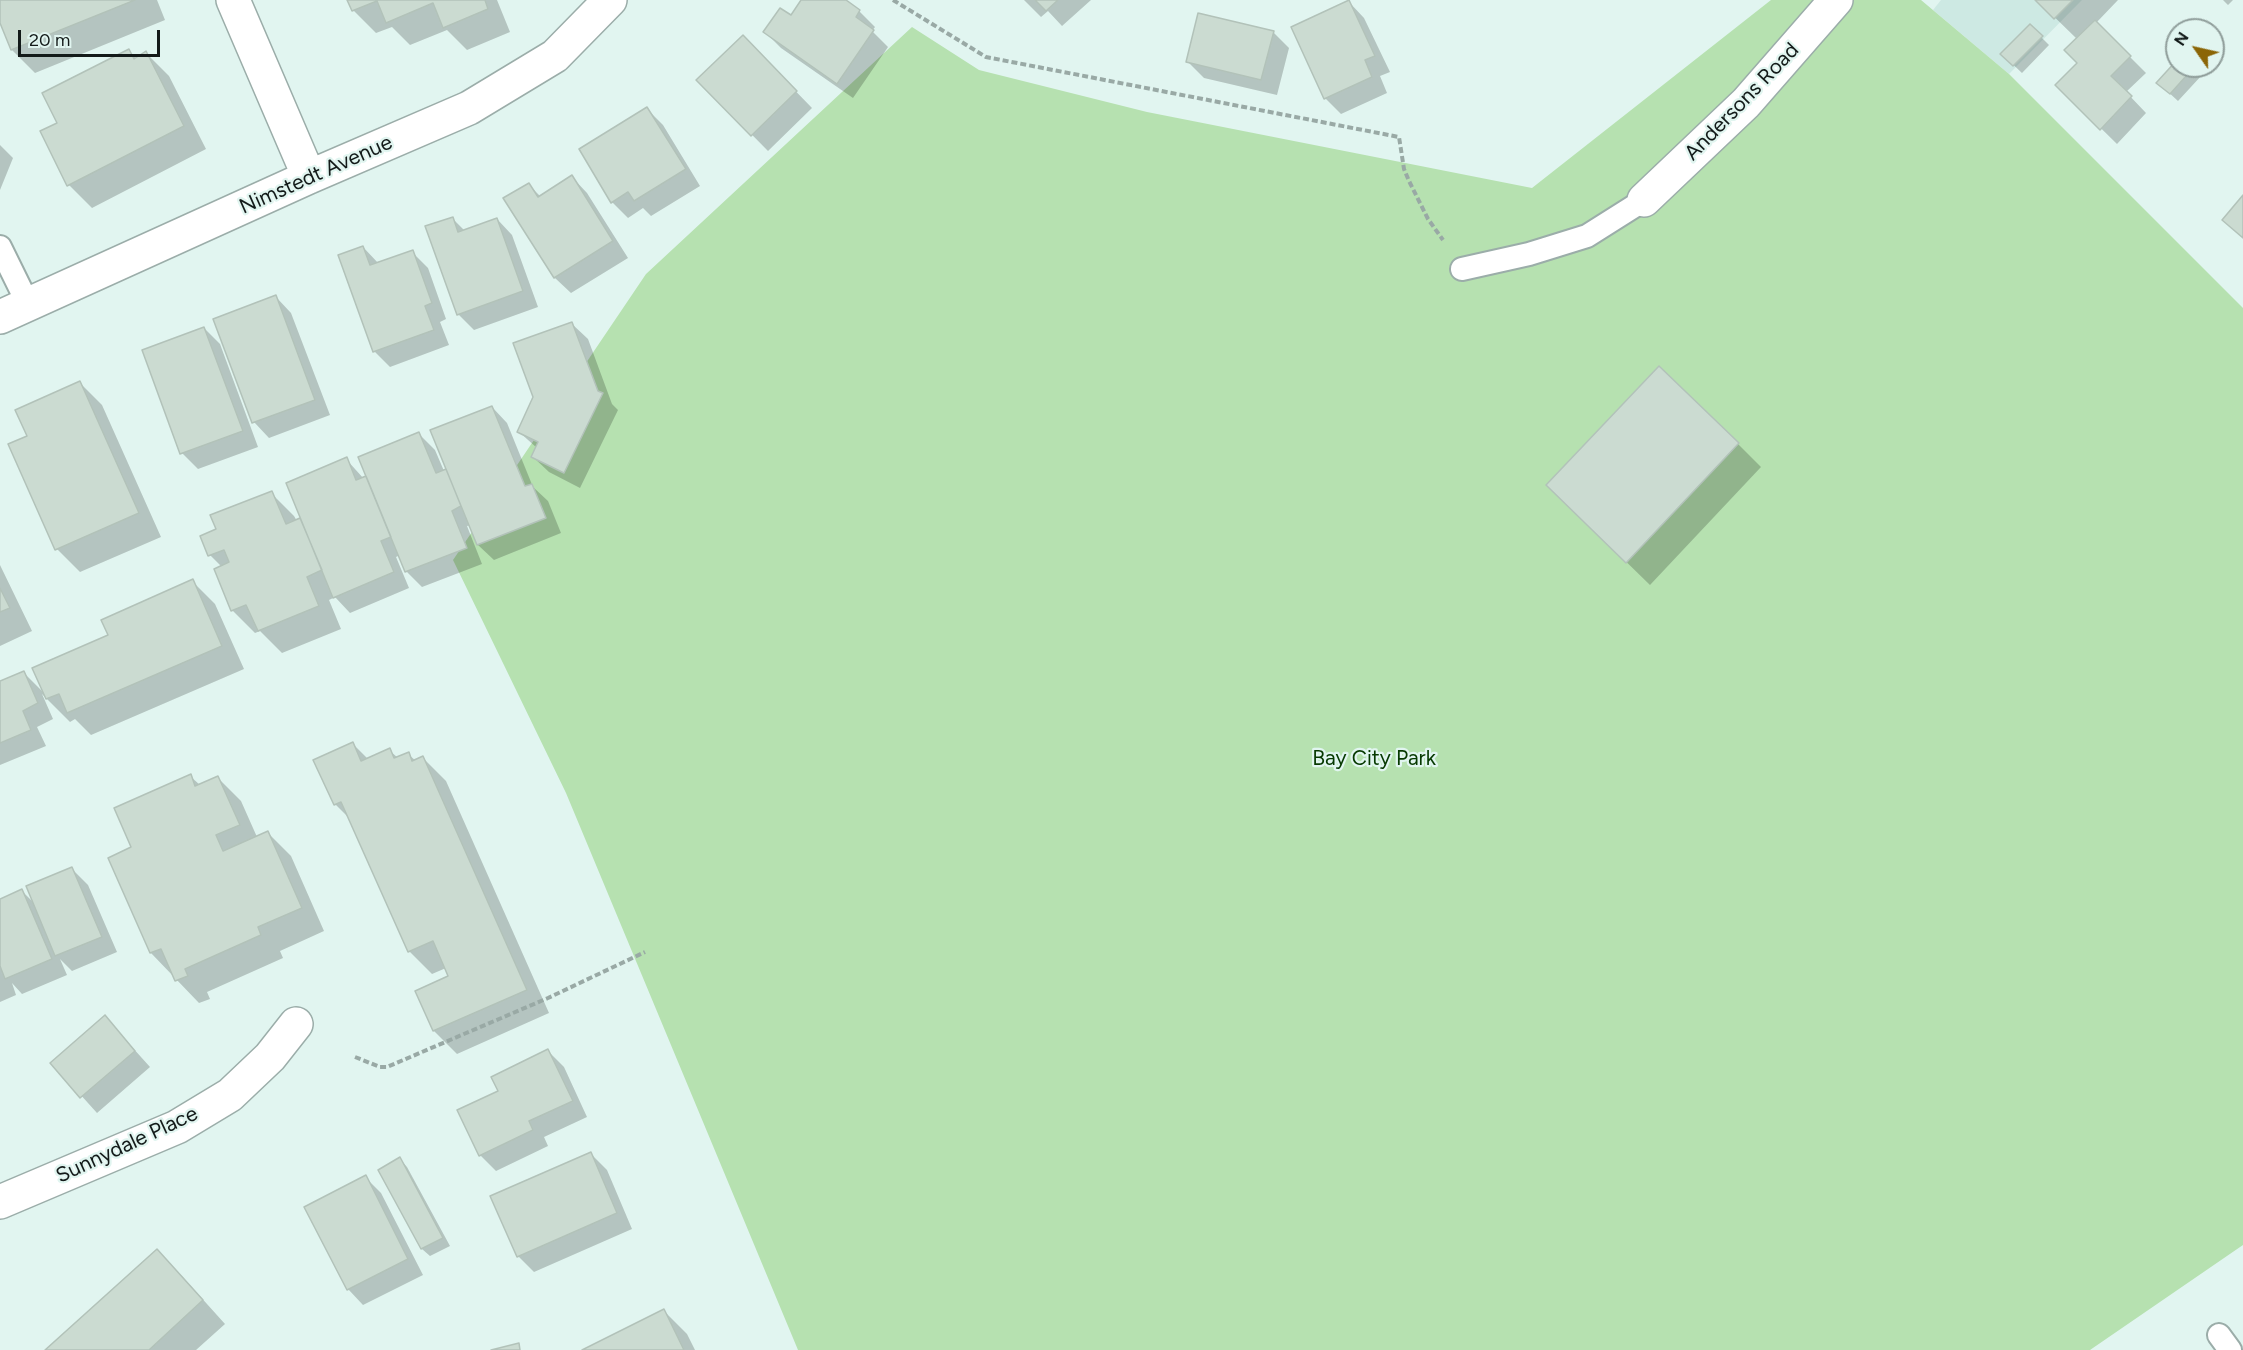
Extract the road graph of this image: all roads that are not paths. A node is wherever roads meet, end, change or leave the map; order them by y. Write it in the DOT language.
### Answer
graph roads {
  1 [pos="233,0"];
  2 [pos="610,0"];
  3 [pos="1836,0"];
  4 [pos="309,177"];
  5 [pos="1644,200"];
  6 [pos="0,247"];
  7 [pos="1462,269"];
  8 [pos="14,310"];
  9 [pos="296,1024"];
  10 [pos="0,1202"];
  1 -- 4 [label="street"];
  2 -- 4 [label="street, Nimstedt Avenue"];
  3 -- 5 [label="street, Andersons Road"];
  4 -- 8 [label="street, Nimstedt Avenue"];
  5 -- 7 [label="lane"];
  6 -- 8 [label="lane"];
  9 -- 10 [label="street, Sunnydale Place"];
}
